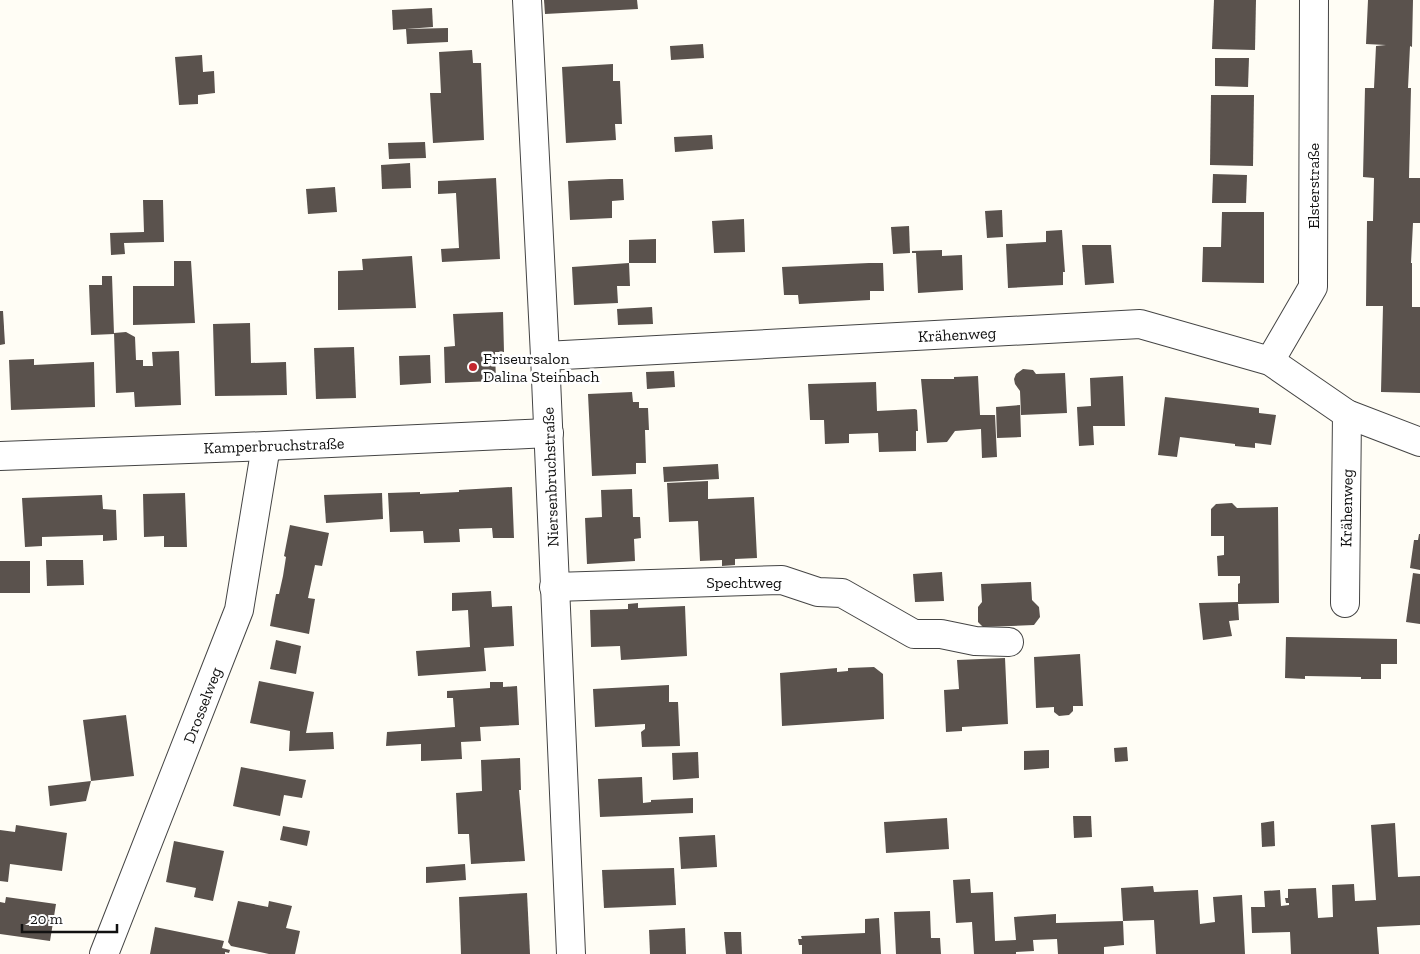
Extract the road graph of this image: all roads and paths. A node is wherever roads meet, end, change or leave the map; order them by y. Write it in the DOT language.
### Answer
graph roads {
  1 [pos="527,0"];
  2 [pos="1314,0"];
  3 [pos="545,356"];
  4 [pos="1270,361"];
  5 [pos="1347,414"];
  6 [pos="549,433"];
  7 [pos="1420,442"];
  8 [pos="266,446"];
  9 [pos="0,456"];
  10 [pos="554,587"];
  11 [pos="1345,603"];
  12 [pos="1009,642"];
  13 [pos="104,954"];
  14 [pos="571,954"];
  1 -- 3 [label="street, Niersenbruchstraße"];
  2 -- 4 [label="street, Elsterstraße"];
  3 -- 4 [label="street, Krähenweg"];
  3 -- 6 [label="street, Niersenbruchstraße"];
  4 -- 5 [label="street, Krähenweg"];
  5 -- 7 [label="street, Krähenweg"];
  5 -- 11 [label="street, Krähenweg"];
  6 -- 8 [label="street, Kamperbruchstraße"];
  6 -- 10 [label="street, Niersenbruchstraße"];
  8 -- 9 [label="street, Kamperbruchstraße"];
  8 -- 13 [label="street, Drosselweg"];
  10 -- 12 [label="street, Spechtweg"];
  10 -- 14 [label="street, Niersenbruchstraße"];
}
